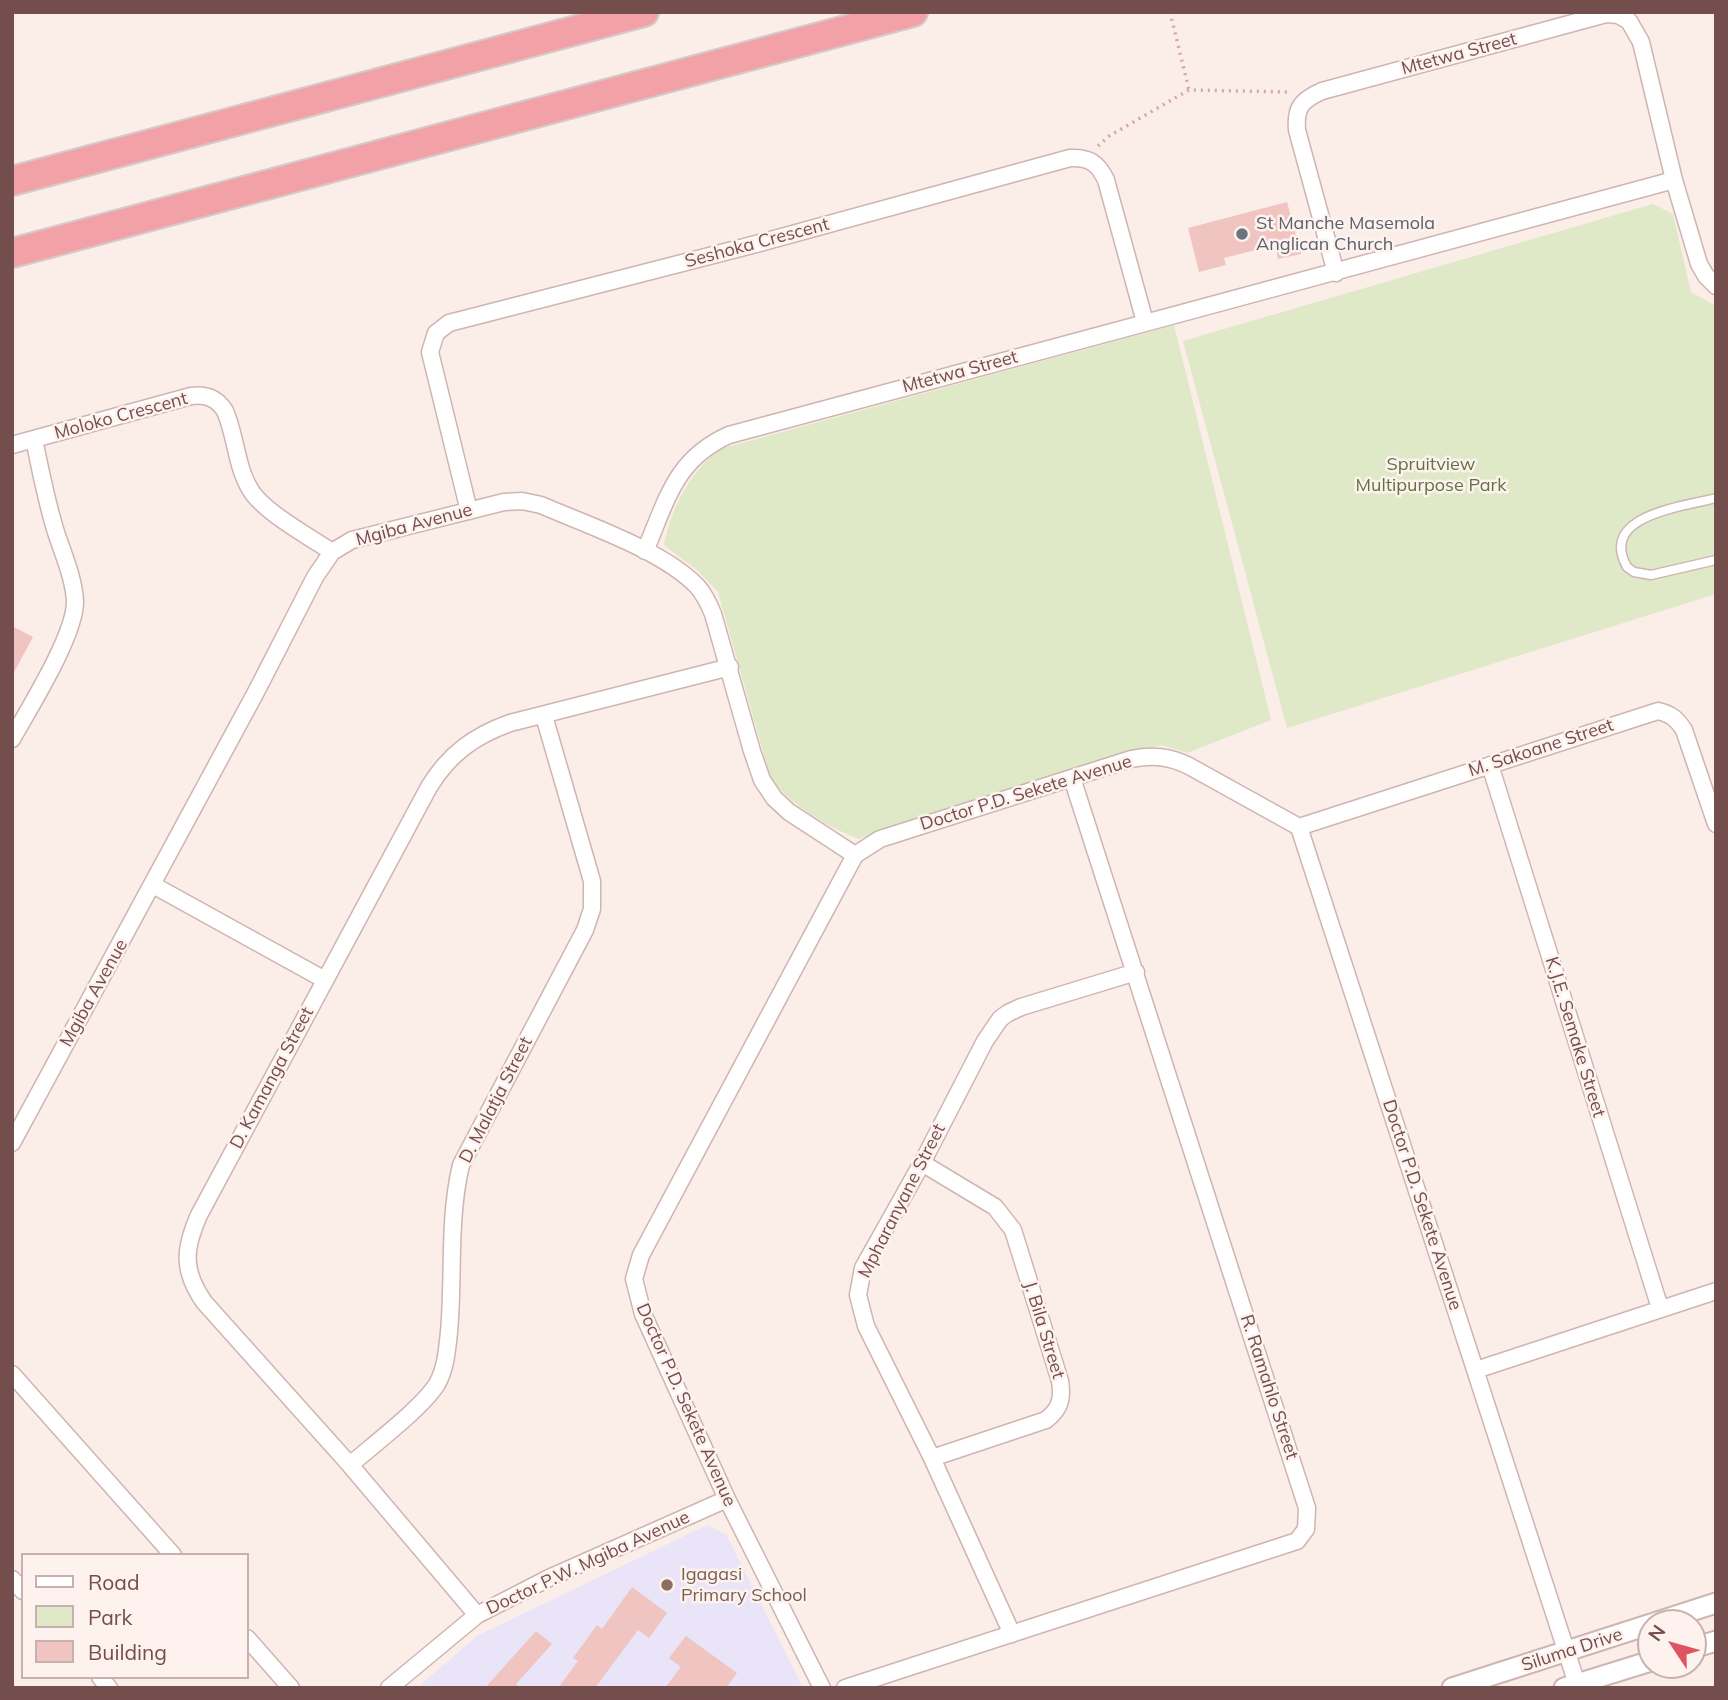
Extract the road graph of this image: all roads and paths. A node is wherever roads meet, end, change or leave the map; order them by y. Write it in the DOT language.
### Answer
graph roads {
  1 [pos="644,12"];
  2 [pos="913,12"];
  3 [pos="1170,12"];
  4 [pos="1189,90"];
  5 [pos="1303,102"];
  6 [pos="1093,161"];
  7 [pos="1674,180"];
  8 [pos="12,181"];
  9 [pos="12,253"];
  10 [pos="1336,273"];
  11 [pos="1716,286"];
  12 [pos="1145,321"];
  13 [pos="34,439"];
  14 [pos="12,445"];
  15 [pos="1716,498"];
  16 [pos="469,511"];
  17 [pos="645,551"];
  18 [pos="332,552"];
  19 [pos="1716,560"];
  20 [pos="730,667"];
  21 [pos="544,716"];
  22 [pos="12,739"];
  23 [pos="1490,765"];
  24 [pos="1072,778"];
  25 [pos="1716,824"];
  26 [pos="1299,827"];
  27 [pos="855,855"];
  28 [pos="153,886"];
  29 [pos="1136,972"];
  30 [pos="325,980"];
  31 [pos="12,1143"];
  32 [pos="922,1163"];
  33 [pos="1716,1291"];
  34 [pos="1660,1308"];
  35 [pos="1476,1370"];
  36 [pos="12,1374"];
  37 [pos="932,1458"];
  38 [pos="350,1465"];
  39 [pos="727,1499"];
  40 [pos="171,1553"];
  41 [pos="1716,1603"];
  42 [pos="1697,1609"];
  43 [pos="477,1615"];
  44 [pos="1637,1628"];
  45 [pos="1012,1634"];
  46 [pos="248,1639"];
  47 [pos="1567,1651"];
  48 [pos="1637,1665"];
  49 [pos="1571,1686"];
  50 [pos="291,1688"];
  51 [pos="389,1688"];
  52 [pos="822,1688"];
  53 [pos="845,1688"];
  54 [pos="1452,1688"];
  1 -- 8 [label="highway"];
  2 -- 9 [label="highway"];
  3 -- 4 [label="path"];
  4 -- 5 [label="path"];
  4 -- 6 [label="path"];
  5 -- 7 [label="street, Mtetwa Street"];
  5 -- 10 [label="street"];
  6 -- 12 [label="street"];
  6 -- 16 [label="street, Seshoka Crescent"];
  7 -- 10 [label="street, Mtetwa Street"];
  7 -- 11 [label="street, Mtetwa Street"];
  10 -- 12 [label="street, Mtetwa Street"];
  12 -- 17 [label="street, Mtetwa Street"];
  13 -- 14 [label="street, Moloko Crescent"];
  13 -- 18 [label="street, Moloko Crescent"];
  13 -- 22 [label="street, Moloko Crescent"];
  15 -- 19 [label="lane"];
  16 -- 17 [label="street, Mgiba Avenue"];
  16 -- 18 [label="street, Mgiba Avenue"];
  17 -- 20 [label="street, Mgiba Avenue"];
  18 -- 28 [label="street, Mgiba Avenue"];
  20 -- 21 [label="street, D. Kamanga Street"];
  20 -- 27 [label="street, Mgiba Avenue"];
  21 -- 30 [label="street, D. Kamanga Street"];
  21 -- 38 [label="street, D. Malatja Street"];
  23 -- 25 [label="street, M. Sakoane Street"];
  23 -- 26 [label="street, M. Sakoane Street"];
  23 -- 34 [label="street, K.J.E. Semake Street"];
  24 -- 26 [label="street, Doctor P.D. Sekete Avenue"];
  24 -- 27 [label="street, Doctor P.D. Sekete Avenue"];
  24 -- 29 [label="street, R. Ramahlo Street"];
  26 -- 35 [label="street, Doctor P.D. Sekete Avenue"];
  27 -- 39 [label="street, Doctor P.D. Sekete Avenue"];
  28 -- 30 [label="street"];
  28 -- 31 [label="street, Mgiba Avenue"];
  29 -- 32 [label="street, Mpharanyane Street"];
  29 -- 45 [label="street, R. Ramahlo Street"];
  30 -- 38 [label="street, D. Kamanga Street"];
  32 -- 37 [label="street, Mpharanyane Street"];
  32 -- 37 [label="street, J. Bila Street"];
  33 -- 34 [label="street"];
  34 -- 35 [label="street"];
  35 -- 47 [label="street, Doctor P.D. Sekete Avenue"];
  36 -- 40 [label="street"];
  37 -- 45 [label="street, Mpharanyane Street"];
  38 -- 43 [label="street, D. Kamanga Street"];
  39 -- 43 [label="street, Doctor P.W. Mgiba Avenue"];
  39 -- 52 [label="street, Doctor P.D. Sekete Avenue"];
  41 -- 42 [label="street, Siluma Drive"];
  43 -- 51 [label="street, Doctor P.W. Mgiba Avenue"];
  44 -- 47 [label="street, Siluma Drive"];
  45 -- 53 [label="street, R. Ramahlo Street"];
  46 -- 50 [label="street"];
  47 -- 49 [label="street, Doctor P.D. Sekete Avenue"];
  47 -- 54 [label="street, Siluma Drive"];
  48 -- 49 [label="street, Siluma Drive"];
}
